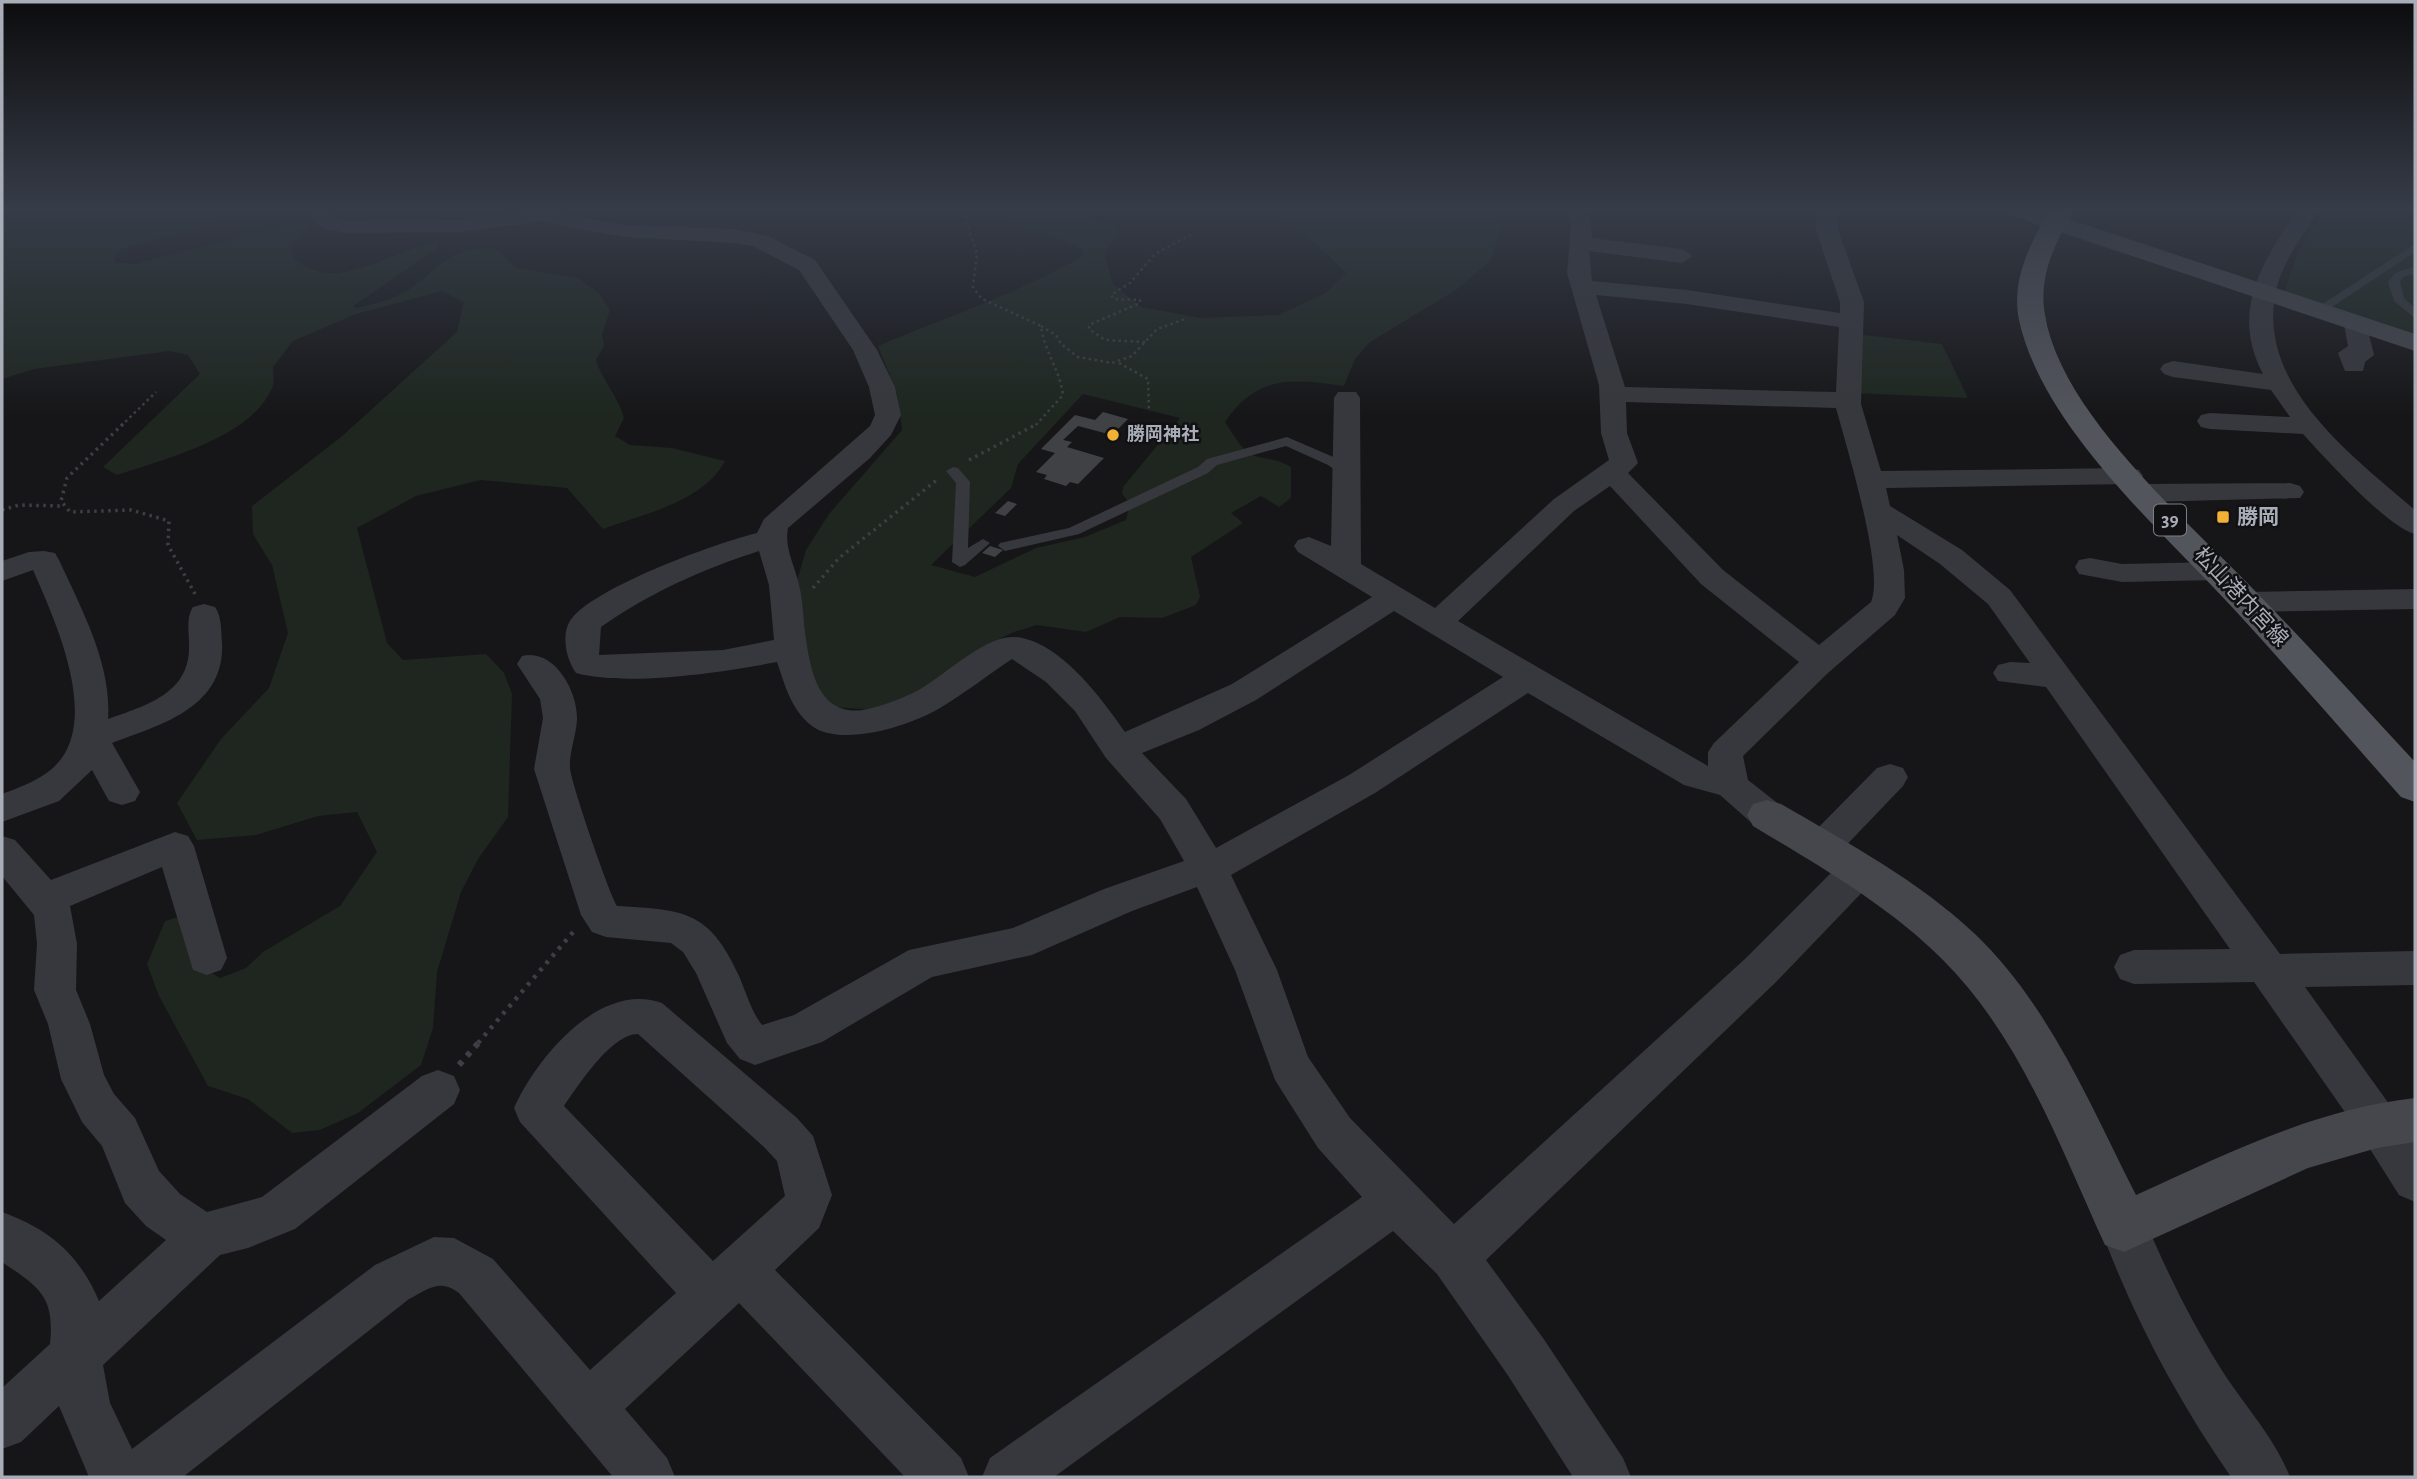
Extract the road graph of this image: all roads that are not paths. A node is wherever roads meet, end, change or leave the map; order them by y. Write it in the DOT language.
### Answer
graph roads {
  1 [pos="817,279"];
  2 [pos="1580,279"];
  3 [pos="1842,279"];
  4 [pos="2031,279"];
  5 [pos="2224,279"];
  6 [pos="2270,279"];
  7 [pos="2364,279"];
  8 [pos="2396,279"];
  9 [pos="1582,286"];
  10 [pos="1754,288"];
  11 [pos="2263,294"];
  12 [pos="1852,312"];
  13 [pos="2316,312"];
  14 [pos="2415,314"];
  15 [pos="2356,324"];
  16 [pos="2415,344"];
  17 [pos="2354,366"];
  18 [pos="2173,369"];
  19 [pos="2280,384"];
  20 [pos="1612,394"];
  21 [pos="1347,398"];
  22 [pos="1848,400"];
  23 [pos="2210,421"];
  24 [pos="2311,426"];
  25 [pos="953,471"];
  26 [pos="1612,472"];
  27 [pos="1346,474"];
  28 [pos="2137,484"];
  29 [pos="2290,492"];
  30 [pos="1873,494"];
  31 [pos="2415,525"];
  32 [pos="771,539"];
  33 [pos="983,544"];
  34 [pos="1005,546"];
  35 [pos="1309,546"];
  36 [pos="2090,567"];
  37 [pos="1346,568"];
  38 [pos="2218,571"];
  39 [pos="2,572"];
  40 [pos="1394,597"];
  41 [pos="2415,598"];
  42 [pos="2246,602"];
  43 [pos="204,614"];
  44 [pos="1437,623"];
  45 [pos="583,641"];
  46 [pos="791,648"];
  47 [pos="1820,662"];
  48 [pos="2010,673"];
  49 [pos="2056,676"];
  50 [pos="1528,677"];
  51 [pos="91,738"];
  52 [pos="1118,749"];
  53 [pos="1890,777"];
  54 [pos="1730,785"];
  55 [pos="2415,787"];
  56 [pos="122,792"];
  57 [pos="2,808"];
  58 [pos="1768,815"];
  59 [pos="1821,848"];
  60 [pos="1207,866"];
  61 [pos="1858,871"];
  62 [pos="18,879"];
  63 [pos="207,958"];
  64 [pos="2134,967"];
  65 [pos="2267,968"];
  66 [pos="2415,968"];
  67 [pos="438,1090"];
  68 [pos="2397,1122"];
  69 [pos="2415,1180"];
  70 [pos="1396,1201"];
  71 [pos="2124,1227"];
  72 [pos="207,1235"];
  73 [pos="7,1245"];
  74 [pos="1454,1257"];
  75 [pos="726,1282"];
  76 [pos="75,1354"];
  77 [pos="587,1407"];
  78 [pos="2,1423"];
  79 [pos="117,1477"];
  80 [pos="140,1477"];
  81 [pos="648,1477"];
  82 [pos="942,1477"];
  83 [pos="1009,1477"];
  84 [pos="1604,1477"];
  85 [pos="2263,1477"];
  1 -- 32 [label="street"];
  2 -- 9 [label="street"];
  3 -- 12 [label="street"];
  4 -- 28 [label="main road, 松山港内宮線 / 39"];
  5 -- 11 [label="street"];
  6 -- 11 [label="street"];
  7 -- 13 [label="lane"];
  8 -- 14 [label="lane"];
  9 -- 12 [label="street"];
  9 -- 20 [label="street"];
  10 -- 12 [label="street"];
  11 -- 13 [label="street"];
  11 -- 19 [label="street"];
  12 -- 22 [label="street"];
  13 -- 15 [label="street"];
  15 -- 16 [label="street"];
  15 -- 17 [label="street"];
  18 -- 19 [label="street"];
  19 -- 24 [label="street"];
  20 -- 22 [label="street"];
  20 -- 26 [label="street"];
  21 -- 27 [label="street"];
  22 -- 30 [label="street"];
  23 -- 24 [label="street"];
  24 -- 31 [label="street"];
  25 -- 33 [label="lane"];
  26 -- 44 [label="street"];
  26 -- 47 [label="street"];
  27 -- 34 [label="lane"];
  27 -- 37 [label="street"];
  28 -- 29 [label="street"];
  28 -- 30 [label="street"];
  28 -- 38 [label="main road, 松山港内宮線 / 39"];
  30 -- 47 [label="street"];
  30 -- 49 [label="street"];
  32 -- 45 [label="street"];
  32 -- 46 [label="street"];
  35 -- 37 [label="street"];
  36 -- 38 [label="street"];
  37 -- 40 [label="street"];
  38 -- 42 [label="main road, 松山港内宮線 / 39"];
  39 -- 51 [label="street"];
  40 -- 44 [label="street"];
  40 -- 52 [label="street"];
  41 -- 42 [label="street"];
  42 -- 55 [label="main road, 松山港内宮線 / 39"];
  43 -- 51 [label="street"];
  44 -- 50 [label="street"];
  45 -- 46 [label="street"];
  45 -- 60 [label="street"];
  46 -- 52 [label="street"];
  47 -- 54 [label="street"];
  48 -- 49 [label="street"];
  49 -- 65 [label="street"];
  50 -- 54 [label="street"];
  50 -- 60 [label="street"];
  51 -- 56 [label="street"];
  51 -- 57 [label="street"];
  52 -- 60 [label="street"];
  53 -- 59 [label="street"];
  54 -- 58 [label="street"];
  58 -- 59 [label="street"];
  59 -- 61 [label="street"];
  60 -- 70 [label="street"];
  61 -- 71 [label="street"];
  61 -- 74 [label="street"];
  62 -- 63 [label="street"];
  62 -- 72 [label="street"];
  64 -- 65 [label="street"];
  65 -- 66 [label="street"];
  65 -- 68 [label="street"];
  67 -- 72 [label="street"];
  68 -- 69 [label="street"];
  68 -- 71 [label="street"];
  70 -- 74 [label="street"];
  70 -- 83 [label="street"];
  71 -- 85 [label="street"];
  72 -- 76 [label="street"];
  73 -- 76 [label="street"];
  74 -- 84 [label="street"];
  75 -- 75 [label="street"];
  75 -- 77 [label="street"];
  75 -- 82 [label="street"];
  76 -- 78 [label="street"];
  76 -- 79 [label="street"];
  77 -- 80 [label="street"];
  77 -- 81 [label="street"];
}
